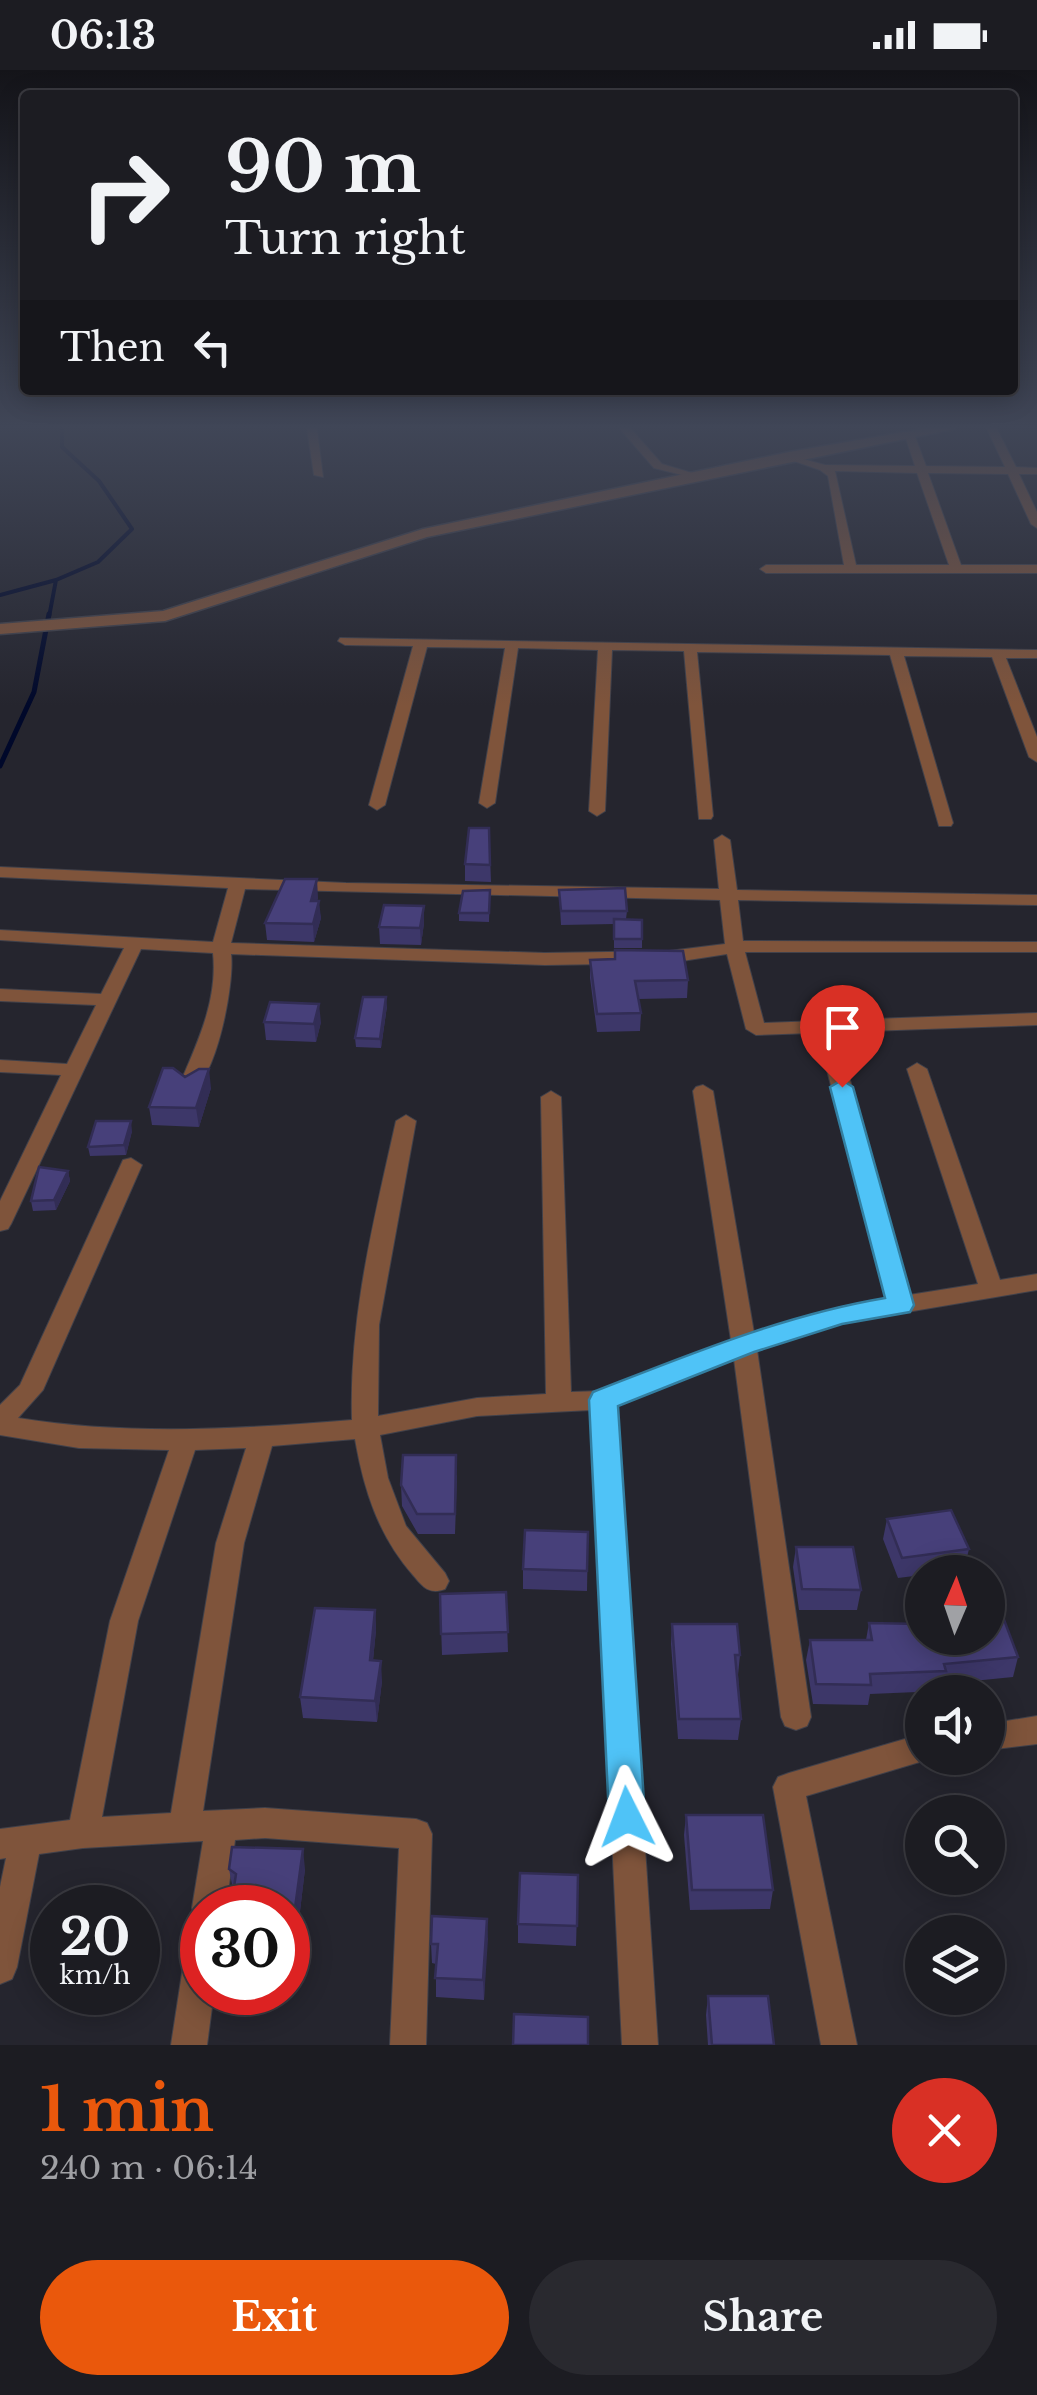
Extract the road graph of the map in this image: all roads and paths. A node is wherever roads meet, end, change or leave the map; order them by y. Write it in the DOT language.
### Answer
graph roads {
  1 [pos="478,521"];
  2 [pos="842,521"];
  3 [pos="939,521"];
  4 [pos="766,570"];
  5 [pos="851,570"];
  6 [pos="956,570"];
  7 [pos="1037,570"];
  8 [pos="0,629"];
  9 [pos="345,640"];
  10 [pos="421,642"];
  11 [pos="512,644"];
  12 [pos="605,645"];
  13 [pos="690,647"];
  14 [pos="896,651"];
  15 [pos="996,653"];
  16 [pos="1037,654"];
  17 [pos="1037,757"];
  18 [pos="487,803"];
  19 [pos="377,805"];
  20 [pos="597,811"];
  21 [pos="705,816"];
  22 [pos="945,823"];
  23 [pos="722,840"];
  24 [pos="0,872"];
  25 [pos="238,883"];
  26 [pos="729,895"];
  27 [pos="1037,900"];
  28 [pos="0,935"];
  29 [pos="136,941"];
  30 [pos="221,947"];
  31 [pos="1037,947"];
  32 [pos="735,948"];
  33 [pos="0,995"];
  34 [pos="107,1000"];
  35 [pos="1037,1019"];
  36 [pos="832,1051"];
  37 [pos="0,1066"];
  38 [pos="917,1069"];
  39 [pos="74,1070"];
  40 [pos="189,1086"];
  41 [pos="703,1091"];
  42 [pos="551,1097"];
  43 [pos="406,1121"];
  44 [pos="130,1165"];
  45 [pos="0,1224"];
  46 [pos="1037,1282"];
  47 [pos="992,1290"];
  48 [pos="900,1305"];
  49 [pos="744,1345"];
  50 [pos="603,1400"];
  51 [pos="559,1402"];
  52 [pos="0,1423"];
  53 [pos="367,1428"];
  54 [pos="262,1437"];
  55 [pos="186,1440"];
  56 [pos="434,1581"];
  57 [pos="796,1717"];
  58 [pos="1037,1730"];
  59 [pos="1005,1735"];
  60 [pos="905,1753"];
  61 [pos="221,1825"];
  62 [pos="185,1827"];
  63 [pos="83,1833"];
  64 [pos="13,1842"];
  65 [pos="212,1885"];
  66 [pos="0,1966"];
  67 [pos="193,2015"];
  68 [pos="189,2045"];
  69 [pos="408,2045"];
  70 [pos="640,2045"];
  71 [pos="839,2045"];
  1 -- 8 [label="street"];
  2 -- 5 [label="street"];
  3 -- 6 [label="street"];
  4 -- 5 [label="street"];
  5 -- 6 [label="street"];
  6 -- 7 [label="street"];
  9 -- 10 [label="street"];
  10 -- 11 [label="street"];
  10 -- 19 [label="street"];
  11 -- 12 [label="street"];
  11 -- 18 [label="street"];
  12 -- 13 [label="street"];
  12 -- 20 [label="street"];
  13 -- 14 [label="street"];
  13 -- 21 [label="street"];
  14 -- 15 [label="street"];
  14 -- 22 [label="street"];
  15 -- 16 [label="street"];
  15 -- 17 [label="street"];
  23 -- 26 [label="street"];
  24 -- 25 [label="street"];
  25 -- 26 [label="street"];
  25 -- 30 [label="street"];
  26 -- 27 [label="street"];
  26 -- 32 [label="street"];
  28 -- 29 [label="street"];
  29 -- 30 [label="street"];
  29 -- 34 [label="street"];
  30 -- 32 [label="street"];
  30 -- 40 [label="street"];
  31 -- 32 [label="street"];
  32 -- 35 [label="street"];
  33 -- 34 [label="street"];
  34 -- 39 [label="street"];
  36 -- 48 [label="street"];
  37 -- 39 [label="street"];
  38 -- 47 [label="street"];
  39 -- 45 [label="street"];
  41 -- 49 [label="street"];
  42 -- 51 [label="street"];
  43 -- 53 [label="street"];
  44 -- 52 [label="street"];
  46 -- 47 [label="street"];
  47 -- 48 [label="street"];
  48 -- 49 [label="street"];
  49 -- 50 [label="street"];
  49 -- 57 [label="street"];
  50 -- 51 [label="street"];
  50 -- 70 [label="street"];
  51 -- 53 [label="street"];
  52 -- 55 [label="street"];
  53 -- 54 [label="street"];
  53 -- 56 [label="street"];
  54 -- 55 [label="street"];
  54 -- 62 [label="street"];
  55 -- 63 [label="street"];
  58 -- 59 [label="street"];
  60 -- 71 [label="street"];
  61 -- 62 [label="street"];
  61 -- 65 [label="street"];
  61 -- 69 [label="street"];
  62 -- 63 [label="street"];
  63 -- 64 [label="street"];
  64 -- 66 [label="street"];
  67 -- 68 [label="street"];
}
